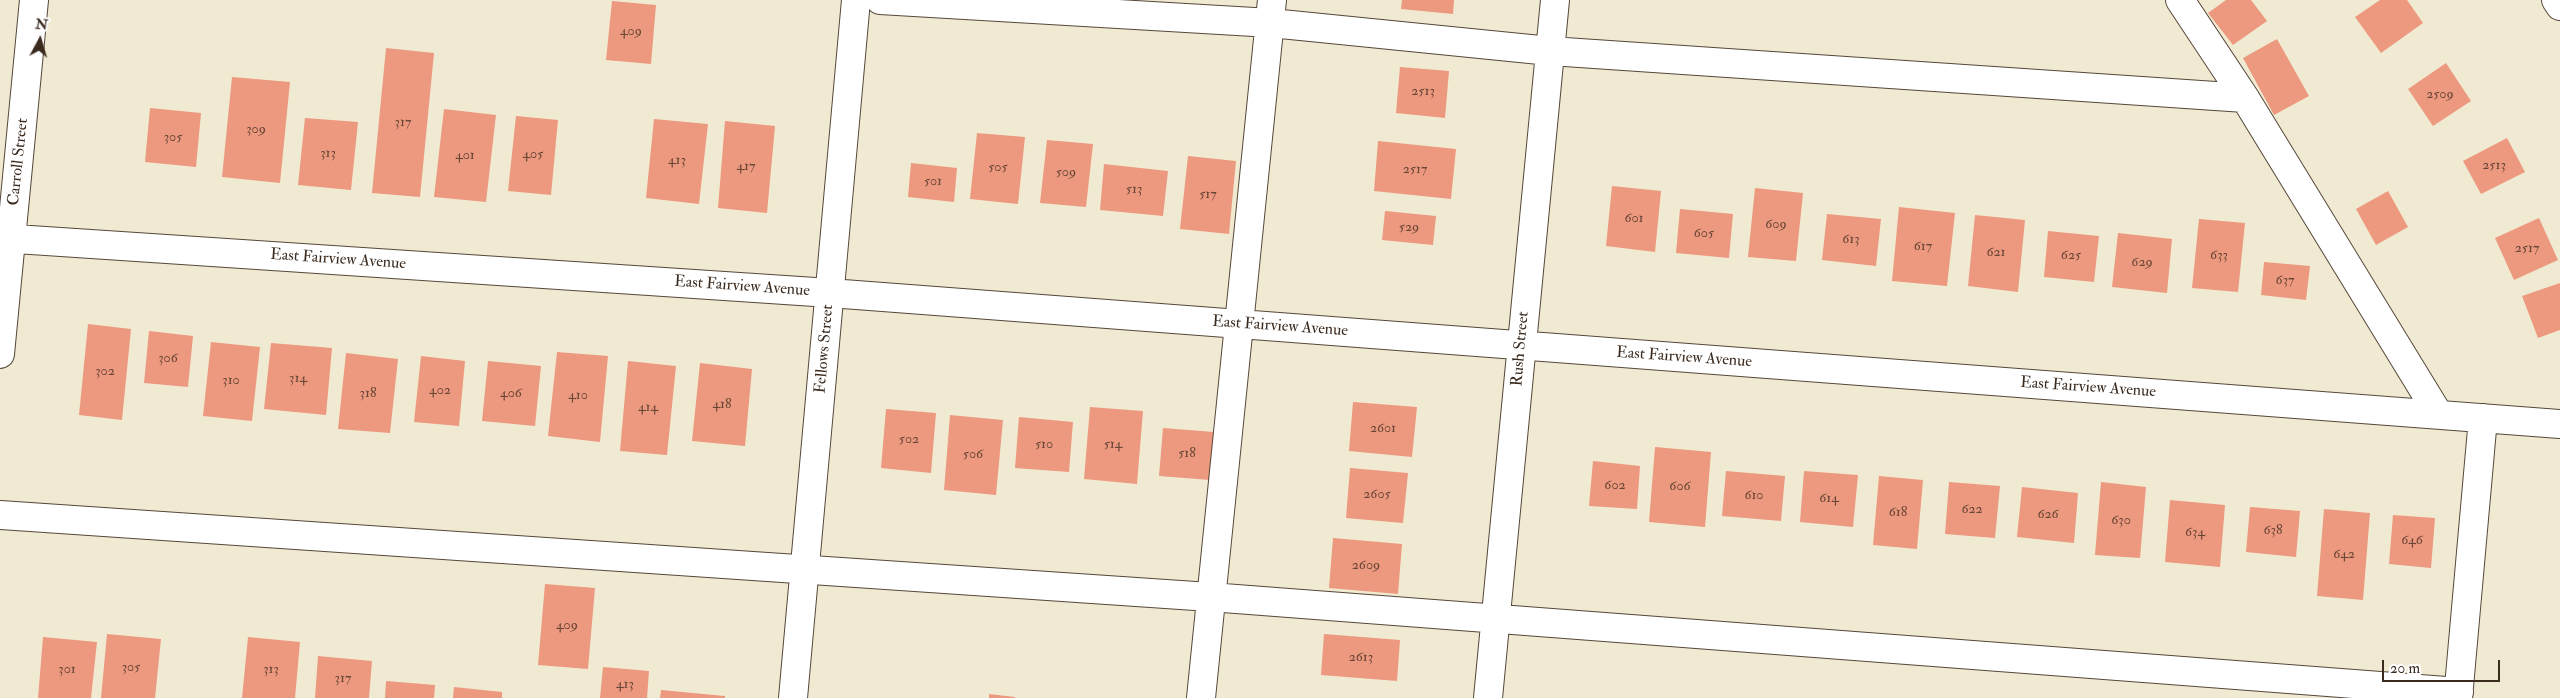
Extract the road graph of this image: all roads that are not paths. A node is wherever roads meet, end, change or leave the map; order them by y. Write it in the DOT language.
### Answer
graph roads {
  1 [pos="34,0"];
  2 [pos="856,0"];
  3 [pos="880,0"];
  4 [pos="1554,0"];
  5 [pos="2180,0"];
  6 [pos="2556,0"];
  7 [pos="2560,6"];
  8 [pos="1272,12"];
  9 [pos="1550,51"];
  10 [pos="2245,98"];
  11 [pos="6,238"];
  12 [pos="830,293"];
  13 [pos="1238,324"];
  14 [pos="1522,345"];
  15 [pos="0,354"];
  16 [pos="2439,415"];
  17 [pos="2483,418"];
  18 [pos="2560,424"];
  19 [pos="0,515"];
  20 [pos="804,570"];
  21 [pos="1210,597"];
  22 [pos="1496,620"];
  23 [pos="2459,695"];
  24 [pos="793,698"];
  25 [pos="1201,698"];
  26 [pos="1488,698"];
  1 -- 11 [label="street, Carroll Street"];
  2 -- 12 [label="street, Fellows Street"];
  3 -- 8 [label="street"];
  4 -- 9 [label="street, Rush Street"];
  5 -- 10 [label="street"];
  6 -- 7 [label="street"];
  8 -- 9 [label="street"];
  8 -- 13 [label="street"];
  9 -- 10 [label="street"];
  9 -- 14 [label="street, Rush Street"];
  10 -- 16 [label="street"];
  11 -- 12 [label="street, East Fairview Avenue"];
  11 -- 15 [label="street, Carroll Street"];
  12 -- 13 [label="street, East Fairview Avenue"];
  12 -- 20 [label="street, Fellows Street"];
  13 -- 14 [label="street, East Fairview Avenue"];
  13 -- 21 [label="street"];
  14 -- 16 [label="street, East Fairview Avenue"];
  14 -- 22 [label="street, Rush Street"];
  16 -- 17 [label="street, East Fairview Avenue"];
  17 -- 18 [label="street, East Fairview Avenue"];
  17 -- 23 [label="street"];
  19 -- 20 [label="street"];
  20 -- 21 [label="street"];
  20 -- 24 [label="street, Fellows Street"];
  21 -- 22 [label="street"];
  21 -- 25 [label="street"];
  22 -- 23 [label="street"];
  22 -- 26 [label="street, Rush Street"];
}
